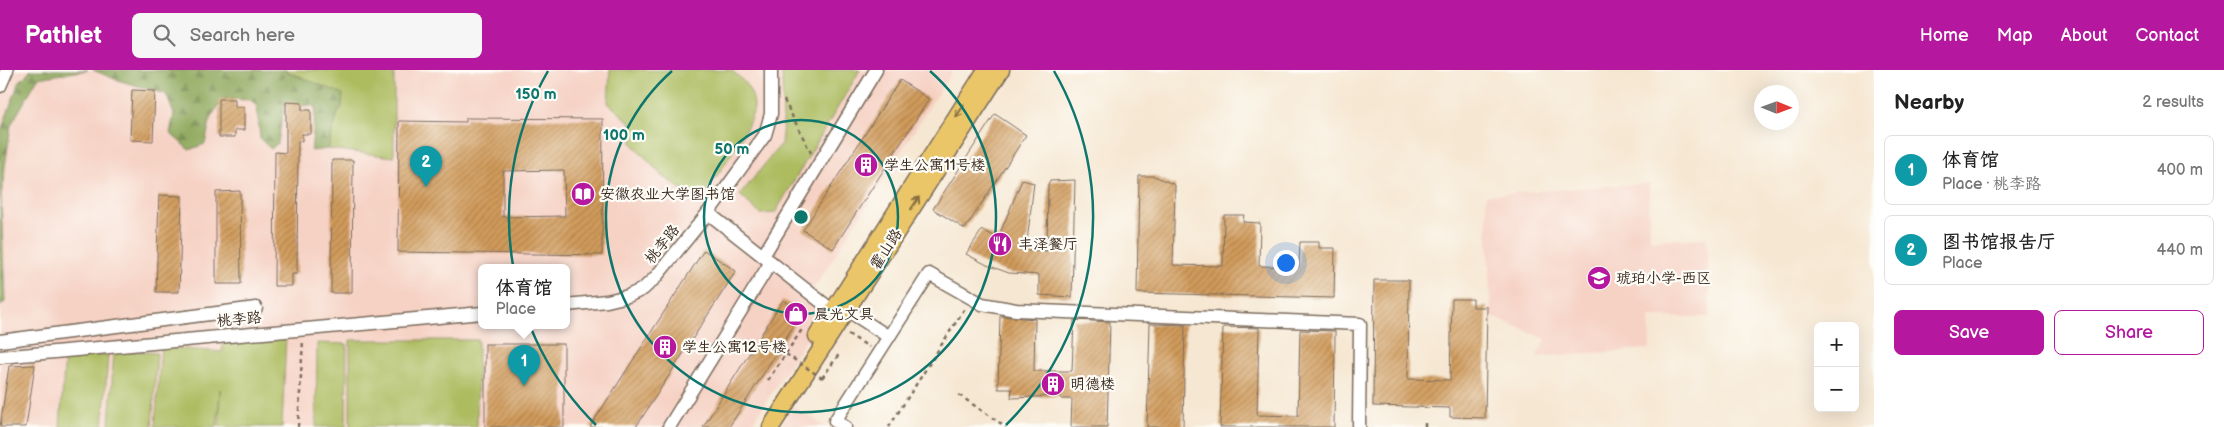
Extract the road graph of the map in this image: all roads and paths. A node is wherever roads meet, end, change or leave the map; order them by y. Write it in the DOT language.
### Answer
graph roads {
  1 [pos="6,70"];
  2 [pos="876,70"];
  3 [pos="986,70"];
  4 [pos="1001,70"];
  5 [pos="771,73"];
  6 [pos="0,86"];
  7 [pos="818,165"];
  8 [pos="708,213"];
  9 [pos="767,259"];
  10 [pos="971,299"];
  11 [pos="570,305"];
  12 [pos="256,308"];
  13 [pos="478,313"];
  14 [pos="839,316"];
  15 [pos="803,328"];
  16 [pos="304,329"];
  17 [pos="890,337"];
  18 [pos="0,341"];
  19 [pos="840,353"];
  20 [pos="879,353"];
  21 [pos="786,354"];
  22 [pos="0,357"];
  23 [pos="768,380"];
  24 [pos="959,395"];
  25 [pos="1425,421"];
  26 [pos="298,427"];
  27 [pos="669,427"];
  28 [pos="759,427"];
  29 [pos="771,427"];
  30 [pos="844,427"];
  31 [pos="890,427"];
  32 [pos="1006,427"];
  33 [pos="1359,427"];
  34 [pos="1425,427"];
  1 -- 6 [label="street"];
  2 -- 7 [label="street"];
  3 -- 14 [label="main road, 霍山路, one-way"];
  14 -- 4 [label="main road, 霍山路, one-way"];
  5 -- 7 [label="path"];
  5 -- 8 [label="street, 桃李路"];
  7 -- 9 [label="street"];
  8 -- 9 [label="street"];
  8 -- 11 [label="street, 桃李路"];
  9 -- 14 [label="street"];
  9 -- 27 [label="street"];
  10 -- 17 [label="street"];
  10 -- 31 [label="path"];
  10 -- 33 [label="street"];
  12 -- 18 [label="street"];
  13 -- 16 [label="street, 桃李路"];
  14 -- 17 [label="street"];
  14 -- 20 [label="path"];
  14 -- 28 [label="main road, 霍山路"];
  14 -- 29 [label="main road, 霍山路"];
  15 -- 21 [label="path"];
  16 -- 22 [label="street, 桃李路"];
  16 -- 26 [label="path"];
  17 -- 20 [label="street"];
  19 -- 21 [label="path, bridge"];
  20 -- 30 [label="street"];
  21 -- 23 [label="path"];
  24 -- 32 [label="path"];
  25 -- 34 [label="path"];
}
